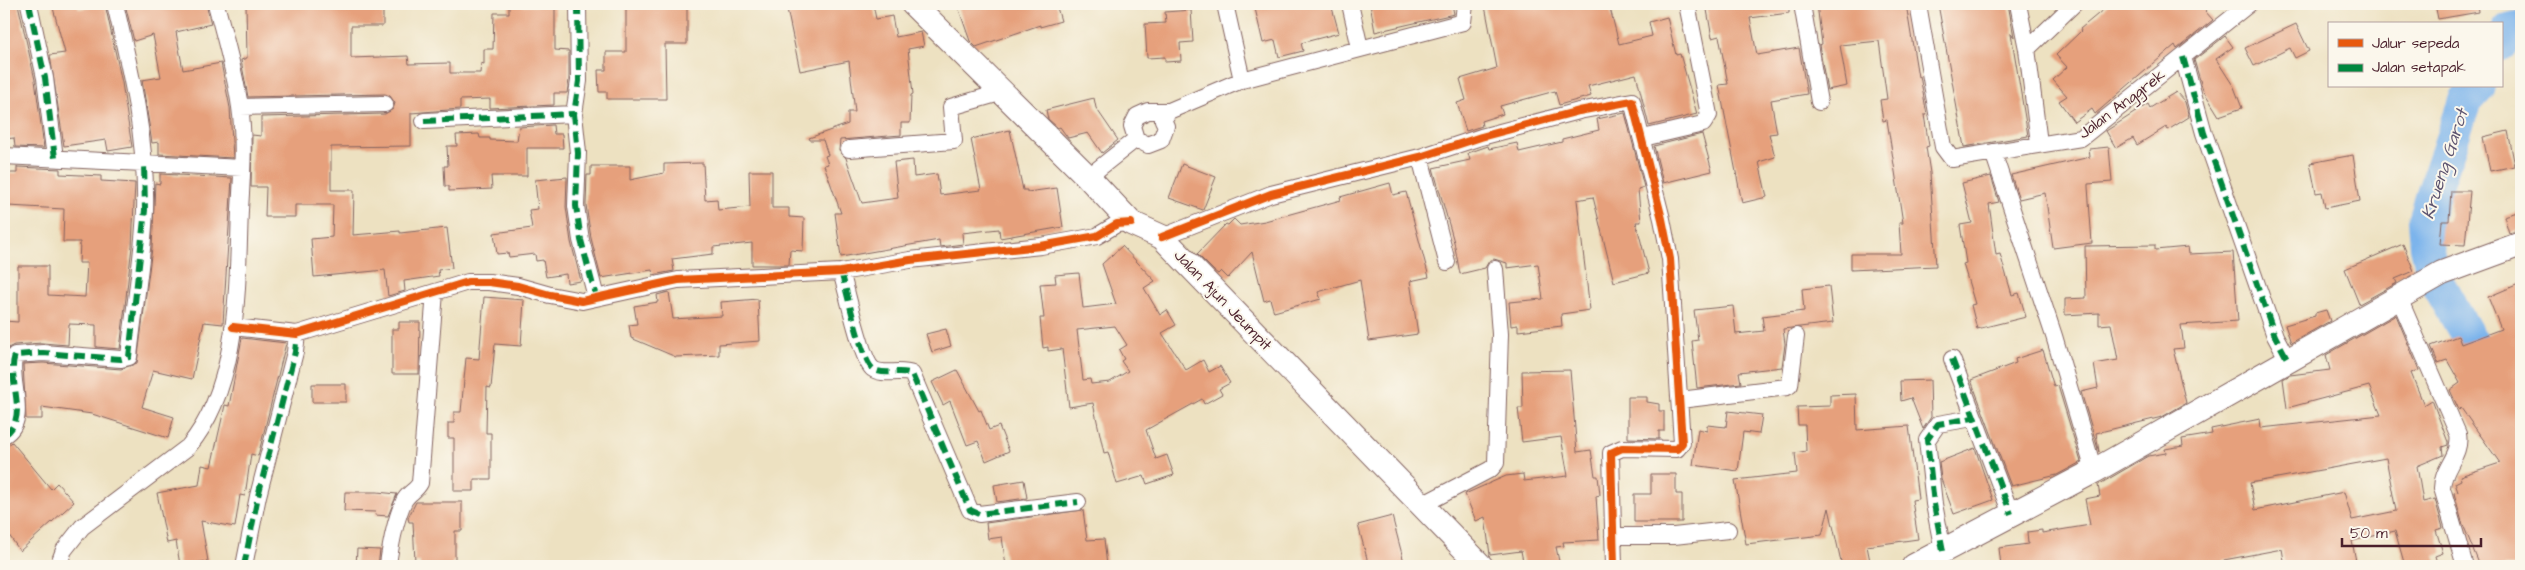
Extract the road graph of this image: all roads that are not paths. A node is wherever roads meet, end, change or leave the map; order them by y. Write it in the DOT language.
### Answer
graph roads {
  1 [pos="29,4"];
  2 [pos="115,4"];
  3 [pos="216,4"];
  4 [pos="578,4"];
  5 [pos="913,4"];
  6 [pos="1225,4"];
  7 [pos="1350,4"];
  8 [pos="1465,4"];
  9 [pos="1687,4"];
  10 [pos="1802,4"];
  11 [pos="1918,4"];
  12 [pos="2018,4"];
  13 [pos="2074,4"];
  14 [pos="2240,6"];
  15 [pos="1360,48"];
  16 [pos="2027,49"];
  17 [pos="2183,57"];
  18 [pos="1242,80"];
  19 [pos="1003,92"];
  20 [pos="1819,102"];
  21 [pos="385,104"];
  22 [pos="240,108"];
  23 [pos="1169,110"];
  24 [pos="574,114"];
  25 [pos="424,121"];
  26 [pos="1643,138"];
  27 [pos="1136,139"];
  28 [pos="2039,143"];
  29 [pos="849,148"];
  30 [pos="1993,152"];
  31 [pos="4,156"];
  32 [pos="1420,157"];
  33 [pos="55,158"];
  34 [pos="144,162"];
  35 [pos="242,168"];
  36 [pos="1088,177"];
  37 [pos="1124,224"];
  38 [pos="1162,237"];
  39 [pos="2521,244"];
  40 [pos="1447,262"];
  41 [pos="1495,269"];
  42 [pos="841,272"];
  43 [pos="435,292"];
  44 [pos="596,297"];
  45 [pos="2399,298"];
  46 [pos="233,327"];
  47 [pos="297,334"];
  48 [pos="1796,336"];
  49 [pos="1952,359"];
  50 [pos="2289,362"];
  51 [pos="1680,400"];
  52 [pos="1973,418"];
  53 [pos="4,435"];
  54 [pos="2094,471"];
  55 [pos="1078,502"];
  56 [pos="1422,505"];
  57 [pos="2010,514"];
  58 [pos="1728,530"];
  59 [pos="1613,536"];
  60 [pos="1943,550"];
  61 [pos="388,564"];
  62 [pos="58,566"];
  63 [pos="244,566"];
  64 [pos="1481,566"];
  65 [pos="1614,566"];
  66 [pos="1914,566"];
  67 [pos="2465,566"];
  1 -- 33 [label="street"];
  2 -- 34 [label="street"];
  3 -- 22 [label="street"];
  4 -- 24 [label="street"];
  5 -- 19 [label="street, Jalan Ajun Jeumpit"];
  6 -- 18 [label="street"];
  7 -- 15 [label="street"];
  8 -- 15 [label="street"];
  9 -- 26 [label="street"];
  10 -- 20 [label="street"];
  11 -- 30 [label="street, Jalan Anggrek"];
  12 -- 16 [label="street"];
  13 -- 16 [label="street"];
  14 -- 17 [label="street, Jalan Anggrek"];
  15 -- 18 [label="street"];
  16 -- 28 [label="street"];
  17 -- 28 [label="street, Jalan Anggrek"];
  17 -- 50 [label="street"];
  18 -- 23 [label="street"];
  19 -- 29 [label="street"];
  19 -- 36 [label="street, Jalan Ajun Jeumpit"];
  21 -- 22 [label="street"];
  22 -- 35 [label="street"];
  23 -- 27 [label="street"];
  23 -- 27 [label="street"];
  24 -- 25 [label="street"];
  24 -- 44 [label="street"];
  26 -- 32 [label="street"];
  26 -- 51 [label="street"];
  27 -- 36 [label="street"];
  28 -- 30 [label="street, Jalan Anggrek"];
  30 -- 54 [label="street"];
  31 -- 33 [label="street"];
  32 -- 38 [label="street"];
  32 -- 40 [label="street"];
  33 -- 34 [label="street"];
  34 -- 35 [label="street"];
  34 -- 53 [label="street"];
  35 -- 46 [label="street"];
  36 -- 37 [label="street, Jalan Ajun Jeumpit"];
  37 -- 38 [label="street, Jalan Ajun Jeumpit"];
  37 -- 42 [label="street"];
  38 -- 56 [label="street, Jalan Ajun Jeumpit"];
  39 -- 45 [label="street"];
  41 -- 56 [label="street"];
  42 -- 44 [label="street"];
  42 -- 55 [label="street"];
  43 -- 44 [label="street"];
  43 -- 47 [label="street"];
  43 -- 61 [label="street"];
  45 -- 50 [label="street"];
  45 -- 67 [label="street"];
  46 -- 47 [label="street"];
  46 -- 62 [label="street"];
  47 -- 63 [label="street"];
  48 -- 51 [label="street"];
  49 -- 52 [label="street"];
  50 -- 54 [label="street"];
  51 -- 59 [label="street"];
  52 -- 57 [label="street"];
  52 -- 60 [label="street"];
  54 -- 57 [label="street"];
  56 -- 64 [label="street, Jalan Ajun Jeumpit"];
  57 -- 60 [label="street"];
  58 -- 59 [label="street"];
  59 -- 65 [label="street"];
  60 -- 66 [label="street"];
}
